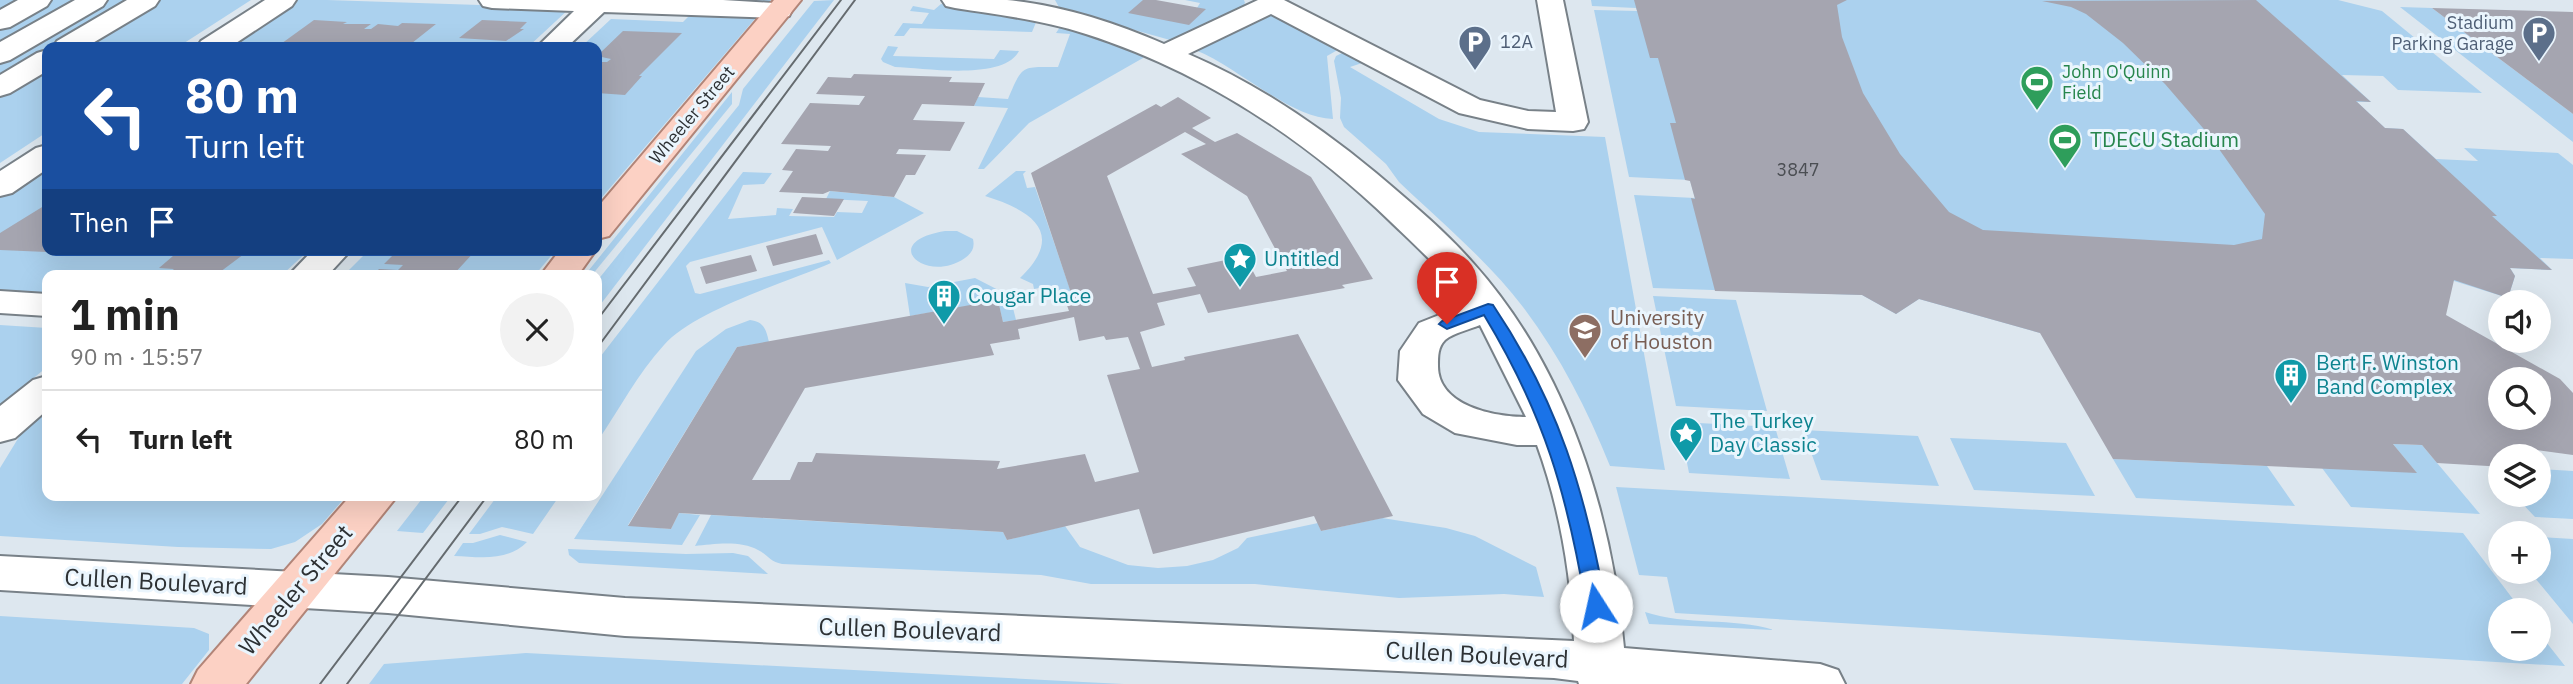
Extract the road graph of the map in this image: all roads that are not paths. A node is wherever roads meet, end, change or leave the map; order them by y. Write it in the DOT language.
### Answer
graph roads {
  1 [pos="38,0"];
  2 [pos="94,0"];
  3 [pos="146,0"];
  4 [pos="283,0"];
  5 [pos="492,0"];
  6 [pos="1550,0"];
  7 [pos="968,1"];
  8 [pos="1267,2"];
  9 [pos="597,4"];
  10 [pos="783,5"];
  11 [pos="0,21"];
  12 [pos="43,42"];
  13 [pos="75,42"];
  14 [pos="219,42"];
  15 [pos="556,42"];
  16 [pos="42,43"];
  17 [pos="1166,55"];
  18 [pos="42,61"];
  19 [pos="3,75"];
  20 [pos="42,158"];
  21 [pos="0,186"];
  22 [pos="602,223"];
  23 [pos="328,256"];
  24 [pos="574,256"];
  25 [pos="312,270"];
  26 [pos="563,270"];
  27 [pos="0,302"];
  28 [pos="42,305"];
  29 [pos="1488,309"];
  30 [pos="42,393"];
  31 [pos="1,428"];
  32 [pos="1553,432"];
  33 [pos="371,501"];
  34 [pos="0,573"];
  35 [pos="296,590"];
  36 [pos="1602,673"];
  37 [pos="216,684"];
  38 [pos="1820,684"];
  1 -- 11 [label="street"];
  2 -- 12 [label="street"];
  3 -- 13 [label="street"];
  4 -- 14 [label="street"];
  5 -- 9 [label="street"];
  6 -- 8 [label="street"];
  7 -- 17 [label="street"];
  8 -- 17 [label="street"];
  9 -- 10 [label="street"];
  9 -- 15 [label="street"];
  10 -- 22 [label="main road, Wheeler Street"];
  16 -- 19 [label="street"];
  17 -- 29 [label="street"];
  18 -- 19 [label="street"];
  20 -- 21 [label="street"];
  23 -- 25 [label="street"];
  24 -- 26 [label="main road"];
  27 -- 28 [label="street"];
  29 -- 32 [label="street"];
  29 -- 32 [label="street"];
  30 -- 31 [label="street"];
  32 -- 36 [label="street"];
  33 -- 35 [label="main road, Wheeler Street"];
  34 -- 35 [label="street, Cullen Boulevard"];
  35 -- 36 [label="street, Cullen Boulevard"];
  35 -- 37 [label="main road, Wheeler Street"];
  36 -- 38 [label="street, Cullen Boulevard"];
}
